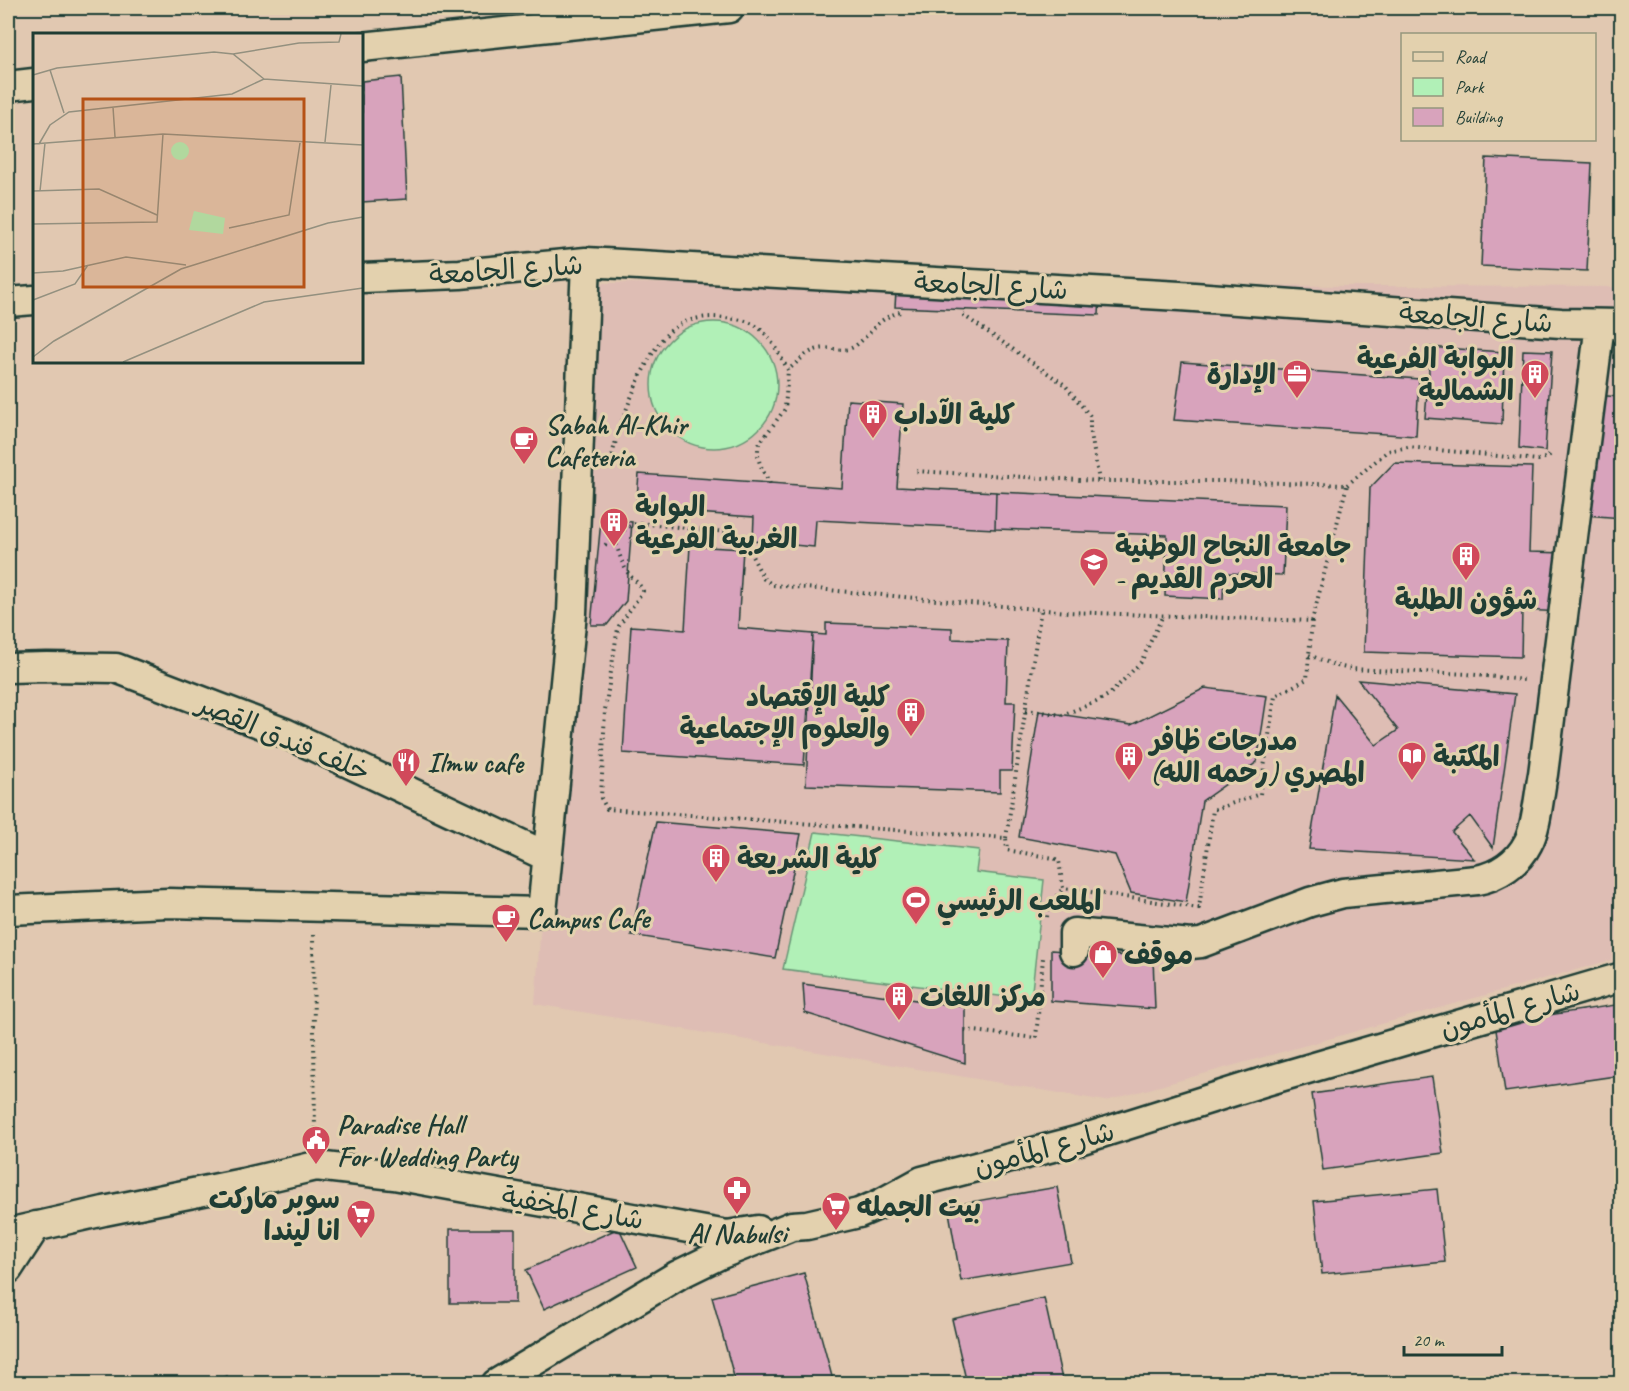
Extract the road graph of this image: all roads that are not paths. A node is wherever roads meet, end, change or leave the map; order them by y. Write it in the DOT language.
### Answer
graph roads {
  1 [pos="729,8"];
  2 [pos="363,47"];
  3 [pos="33,83"];
  4 [pos="8,86"];
  5 [pos="586,262"];
  6 [pos="363,278"];
  7 [pos="33,300"];
  8 [pos="8,302"];
  9 [pos="1611,324"];
  10 [pos="8,668"];
  11 [pos="548,857"];
  12 [pos="8,910"];
  13 [pos="1074,951"];
  14 [pos="1622,977"];
  15 [pos="823,1221"];
  16 [pos="36,1226"];
  17 [pos="8,1233"];
  18 [pos="8,1269"];
  19 [pos="495,1383"];
  1 -- 2 [label="street"];
  3 -- 4 [label="street"];
  5 -- 6 [label="street, شارع الجامعة"];
  5 -- 9 [label="street, شارع الجامعة"];
  5 -- 11 [label="street"];
  7 -- 8 [label="street"];
  9 -- 13 [label="street"];
  10 -- 11 [label="street, خلف فندق القصر"];
  11 -- 12 [label="street"];
  14 -- 15 [label="street, شارع المأمون"];
  15 -- 16 [label="street, شارع المخفية"];
  15 -- 19 [label="street, شارع المأمون"];
  16 -- 17 [label="street, شارع المخفية"];
  16 -- 18 [label="street"];
}
